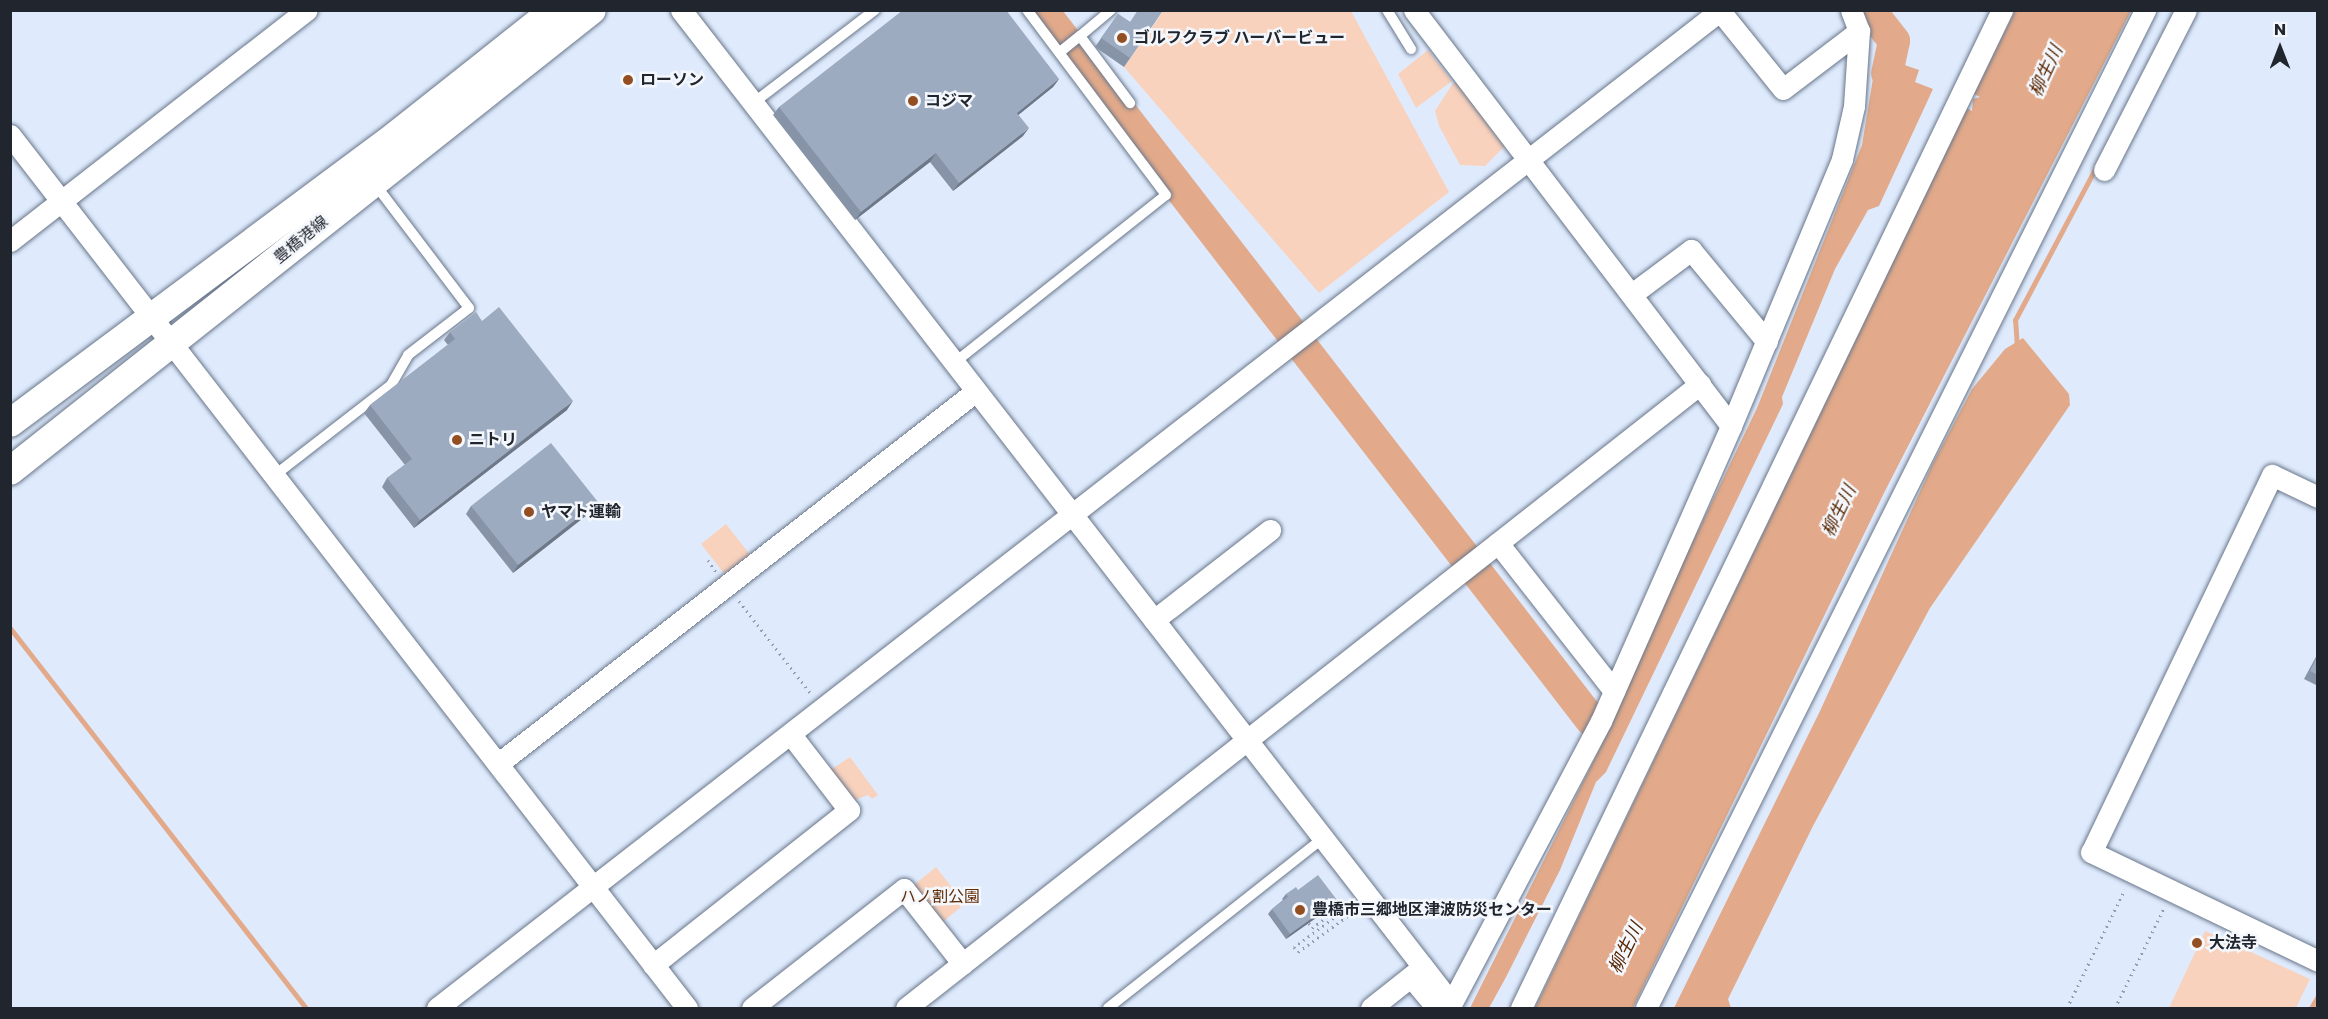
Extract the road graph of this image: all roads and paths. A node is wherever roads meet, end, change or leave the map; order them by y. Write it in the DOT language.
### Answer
graph roads {
  1 [pos="554,10"];
  2 [pos="592,10"];
  3 [pos="681,10"];
  4 [pos="875,10"];
  5 [pos="1027,10"];
  6 [pos="1111,10"];
  7 [pos="1387,10"];
  8 [pos="1414,10"];
  9 [pos="1851,10"];
  10 [pos="2002,10"];
  11 [pos="2145,10"];
  12 [pos="2186,10"];
  13 [pos="1721,11"];
  14 [pos="299,13"];
  15 [pos="1859,31"];
  16 [pos="1069,44"];
  17 [pos="1411,50"];
  18 [pos="1130,103"];
  19 [pos="752,104"];
  20 [pos="10,135"];
  21 [pos="1530,161"];
  22 [pos="2104,170"];
  23 [pos="373,182"];
  24 [pos="61,201"];
  25 [pos="10,241"];
  26 [pos="1632,294"];
  27 [pos="150,315"];
  28 [pos="1767,342"];
  29 [pos="172,345"];
  30 [pos="954,363"];
  31 [pos="1700,384"];
  32 [pos="976,392"];
  33 [pos="10,423"];
  34 [pos="1731,426"];
  35 [pos="10,471"];
  36 [pos="275,475"];
  37 [pos="2318,497"];
  38 [pos="1072,515"];
  39 [pos="1270,530"];
  40 [pos="1498,543"];
  41 [pos="708,560"];
  42 [pos="727,585"];
  43 [pos="1154,620"];
  44 [pos="1614,691"];
  45 [pos="824,711"];
  46 [pos="792,736"];
  47 [pos="1247,739"];
  48 [pos="499,763"];
  49 [pos="1323,838"];
  50 [pos="595,887"];
  51 [pos="2126,888"];
  52 [pos="1365,903"];
  53 [pos="2164,907"];
  54 [pos="1309,923"];
  55 [pos="2318,961"];
  56 [pos="653,964"];
  57 [pos="963,964"];
  58 [pos="1417,972"];
  59 [pos="1446,1007"];
  60 [pos="438,1008"];
  61 [pos="687,1008"];
  62 [pos="752,1008"];
  63 [pos="906,1008"];
  64 [pos="1108,1008"];
  65 [pos="1371,1008"];
  66 [pos="1521,1008"];
  67 [pos="1646,1008"];
  68 [pos="2067,1008"];
  69 [pos="2115,1008"];
  1 -- 27 [label="main road, 豊橋港線"];
  2 -- 23 [label="main road, 豊橋港線"];
  3 -- 19 [label="street"];
  4 -- 19 [label="lane"];
  5 -- 16 [label="lane"];
  6 -- 16 [label="lane"];
  7 -- 17 [label="lane"];
  8 -- 21 [label="street"];
  9 -- 15 [label="street"];
  10 -- 66 [label="street"];
  11 -- 67 [label="street"];
  12 -- 22 [label="street"];
  13 -- 15 [label="street"];
  13 -- 21 [label="street"];
  14 -- 24 [label="street"];
  15 -- 28 [label="street"];
  16 -- 18 [label="lane"];
  16 -- 30 [label="lane"];
  19 -- 30 [label="street"];
  20 -- 24 [label="street"];
  21 -- 26 [label="street"];
  21 -- 38 [label="street"];
  23 -- 29 [label="main road, 豊橋港線"];
  23 -- 36 [label="lane"];
  24 -- 25 [label="street"];
  24 -- 27 [label="street"];
  26 -- 28 [label="street"];
  26 -- 31 [label="street"];
  27 -- 29 [label="street"];
  27 -- 33 [label="main road, 豊橋港線"];
  28 -- 34 [label="street"];
  29 -- 35 [label="main road, 豊橋港線"];
  29 -- 36 [label="street"];
  30 -- 32 [label="street"];
  31 -- 34 [label="street"];
  31 -- 40 [label="street"];
  32 -- 38 [label="street"];
  32 -- 42 [label="street"];
  34 -- 44 [label="street"];
  36 -- 48 [label="street"];
  37 -- 55 [label="street"];
  38 -- 43 [label="street"];
  38 -- 45 [label="street"];
  39 -- 43 [label="street"];
  40 -- 44 [label="street"];
  40 -- 47 [label="street"];
  41 -- 42 [label="path"];
  42 -- 45 [label="path"];
  42 -- 48 [label="street"];
  43 -- 47 [label="street"];
  44 -- 59 [label="street"];
  45 -- 46 [label="street"];
  46 -- 50 [label="street"];
  46 -- 56 [label="street"];
  47 -- 49 [label="street"];
  47 -- 57 [label="street"];
  48 -- 50 [label="street"];
  49 -- 58 [label="street"];
  49 -- 64 [label="lane"];
  50 -- 56 [label="street"];
  50 -- 60 [label="street"];
  51 -- 68 [label="path"];
  52 -- 54 [label="path"];
  53 -- 69 [label="path"];
  56 -- 61 [label="street"];
  57 -- 62 [label="street"];
  57 -- 63 [label="street"];
  58 -- 59 [label="street"];
  58 -- 65 [label="street"];
}
